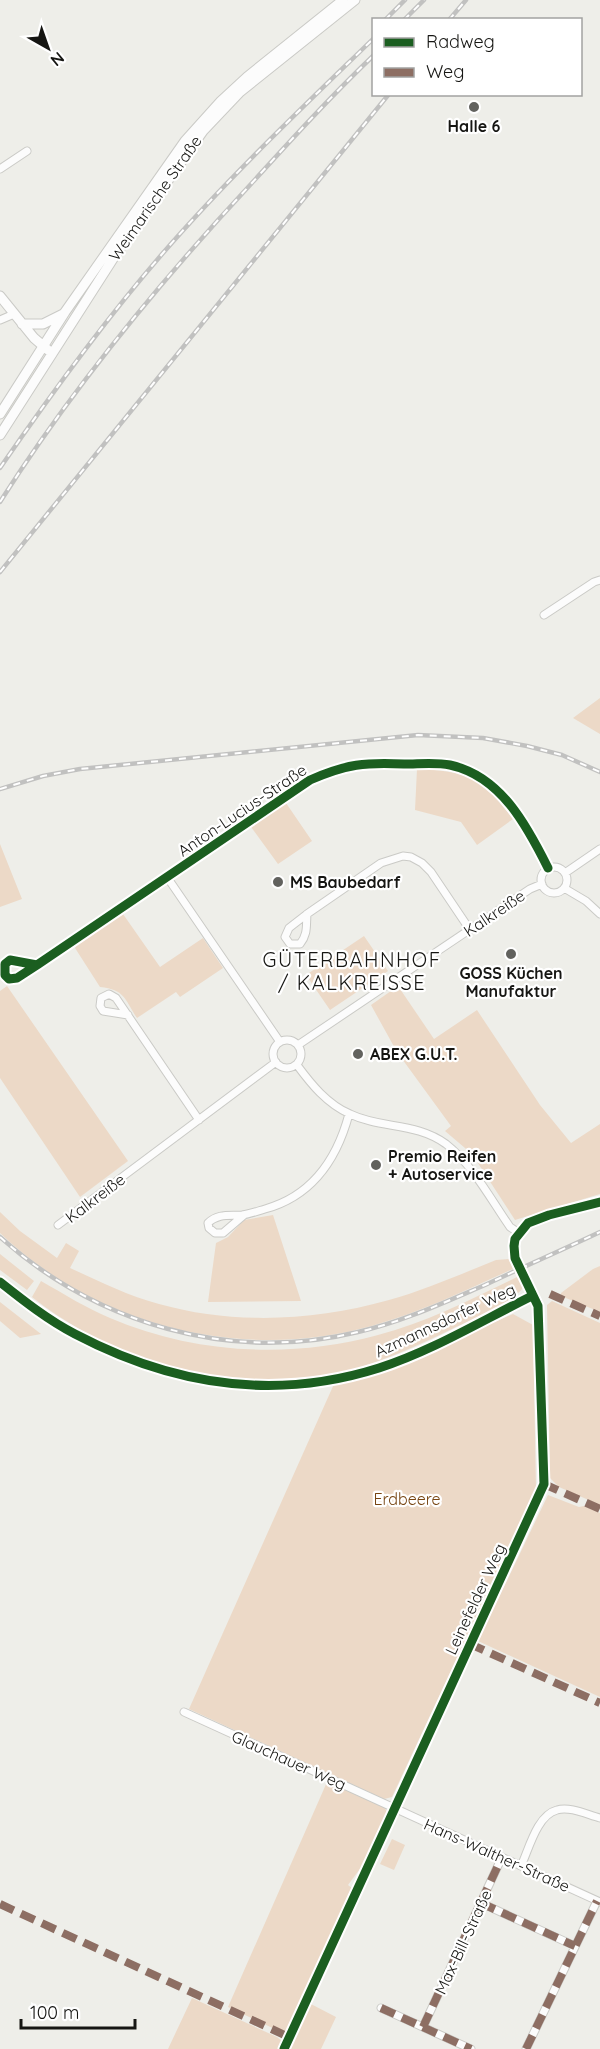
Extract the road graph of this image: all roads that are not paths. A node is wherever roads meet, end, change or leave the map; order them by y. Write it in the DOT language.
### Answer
graph roads {
  1 [pos="343,0"];
  2 [pos="355,0"];
  3 [pos="27,151"];
  4 [pos="0,169"];
  5 [pos="0,296"];
  6 [pos="65,312"];
  7 [pos="14,314"];
  8 [pos="0,320"];
  9 [pos="22,324"];
  10 [pos="43,346"];
  11 [pos="51,352"];
  12 [pos="0,414"];
  13 [pos="0,435"];
  14 [pos="600,580"];
  15 [pos="544,615"];
  16 [pos="600,849"];
  17 [pos="548,868"];
  18 [pos="565,873"];
  19 [pos="167,877"];
  20 [pos="542,885"];
  21 [pos="564,888"];
  22 [pos="307,914"];
  23 [pos="600,914"];
  24 [pos="470,930"];
  25 [pos="37,965"];
  26 [pos="128,1015"];
  27 [pos="280,1042"];
  28 [pos="298,1046"];
  29 [pos="276,1062"];
  30 [pos="297,1065"];
  31 [pos="350,1114"];
  32 [pos="199,1120"];
  33 [pos="600,1202"];
  34 [pos="244,1215"];
  35 [pos="58,1226"];
  36 [pos="519,1233"];
  37 [pos="0,1282"];
  38 [pos="532,1296"];
  39 [pos="184,1712"];
  40 [pos="394,1808"];
  41 [pos="600,1818"];
  42 [pos="502,1857"];
  43 [pos="521,1866"];
  44 [pos="353,1899"];
  45 [pos="599,1901"];
  46 [pos="481,1903"];
  47 [pos="575,1946"];
  48 [pos="381,2008"];
  49 [pos="423,2027"];
  50 [pos="471,2049"];
  51 [pos="526,2049"];
  1 -- 6 [label="main road, Weimarische Straße"];
  2 -- 11 [label="main road, Weimarische Straße"];
  3 -- 4 [label="street"];
  5 -- 7 [label="main road"];
  6 -- 9 [label="main road"];
  6 -- 10 [label="main road, Weimarische Straße"];
  7 -- 8 [label="street"];
  7 -- 9 [label="main road"];
  9 -- 10 [label="main road"];
  10 -- 11 [label="main road"];
  10 -- 12 [label="main road, Weimarische Straße"];
  11 -- 13 [label="main road, Weimarische Straße"];
  14 -- 15 [label="street"];
  16 -- 18 [label="street"];
  17 -- 18 [label="street"];
  17 -- 19 [label="street, Anton-Lucius-Straße"];
  17 -- 20 [label="street, Kalkreiße"];
  18 -- 21 [label="street"];
  19 -- 25 [label="street, Anton-Lucius-Straße"];
  19 -- 27 [label="street"];
  20 -- 21 [label="street, Kalkreiße"];
  20 -- 24 [label="street, Kalkreiße"];
  21 -- 23 [label="street"];
  22 -- 24 [label="street"];
  24 -- 28 [label="street, Kalkreiße"];
  26 -- 32 [label="street"];
  27 -- 28 [label="street"];
  27 -- 29 [label="street"];
  28 -- 30 [label="street"];
  29 -- 30 [label="street"];
  29 -- 32 [label="street, Kalkreiße"];
  30 -- 31 [label="street"];
  31 -- 34 [label="street"];
  31 -- 36 [label="street"];
  32 -- 35 [label="street, Kalkreiße"];
  33 -- 36 [label="street"];
  34 -- 34 [label="street"];
  36 -- 38 [label="street, Leinefelder Weg, bridge"];
  37 -- 38 [label="street, Azmannsdorfer Weg"];
  38 -- 40 [label="street, Leinefelder Weg"];
  39 -- 40 [label="street, Glauchauer Weg"];
  40 -- 42 [label="street, Hans-Walther-Straße"];
  40 -- 44 [label="street, Leinefelder Weg"];
  41 -- 43 [label="street"];
  42 -- 43 [label="street, Hans-Walther-Straße"];
  42 -- 46 [label="street, Max-Bill-Straße"];
  43 -- 45 [label="street, Hans-Walther-Straße"];
  45 -- 47 [label="street"];
  46 -- 47 [label="street"];
  46 -- 49 [label="street, Max-Bill-Straße"];
  47 -- 51 [label="street"];
  48 -- 49 [label="street"];
  49 -- 50 [label="street"];
}
